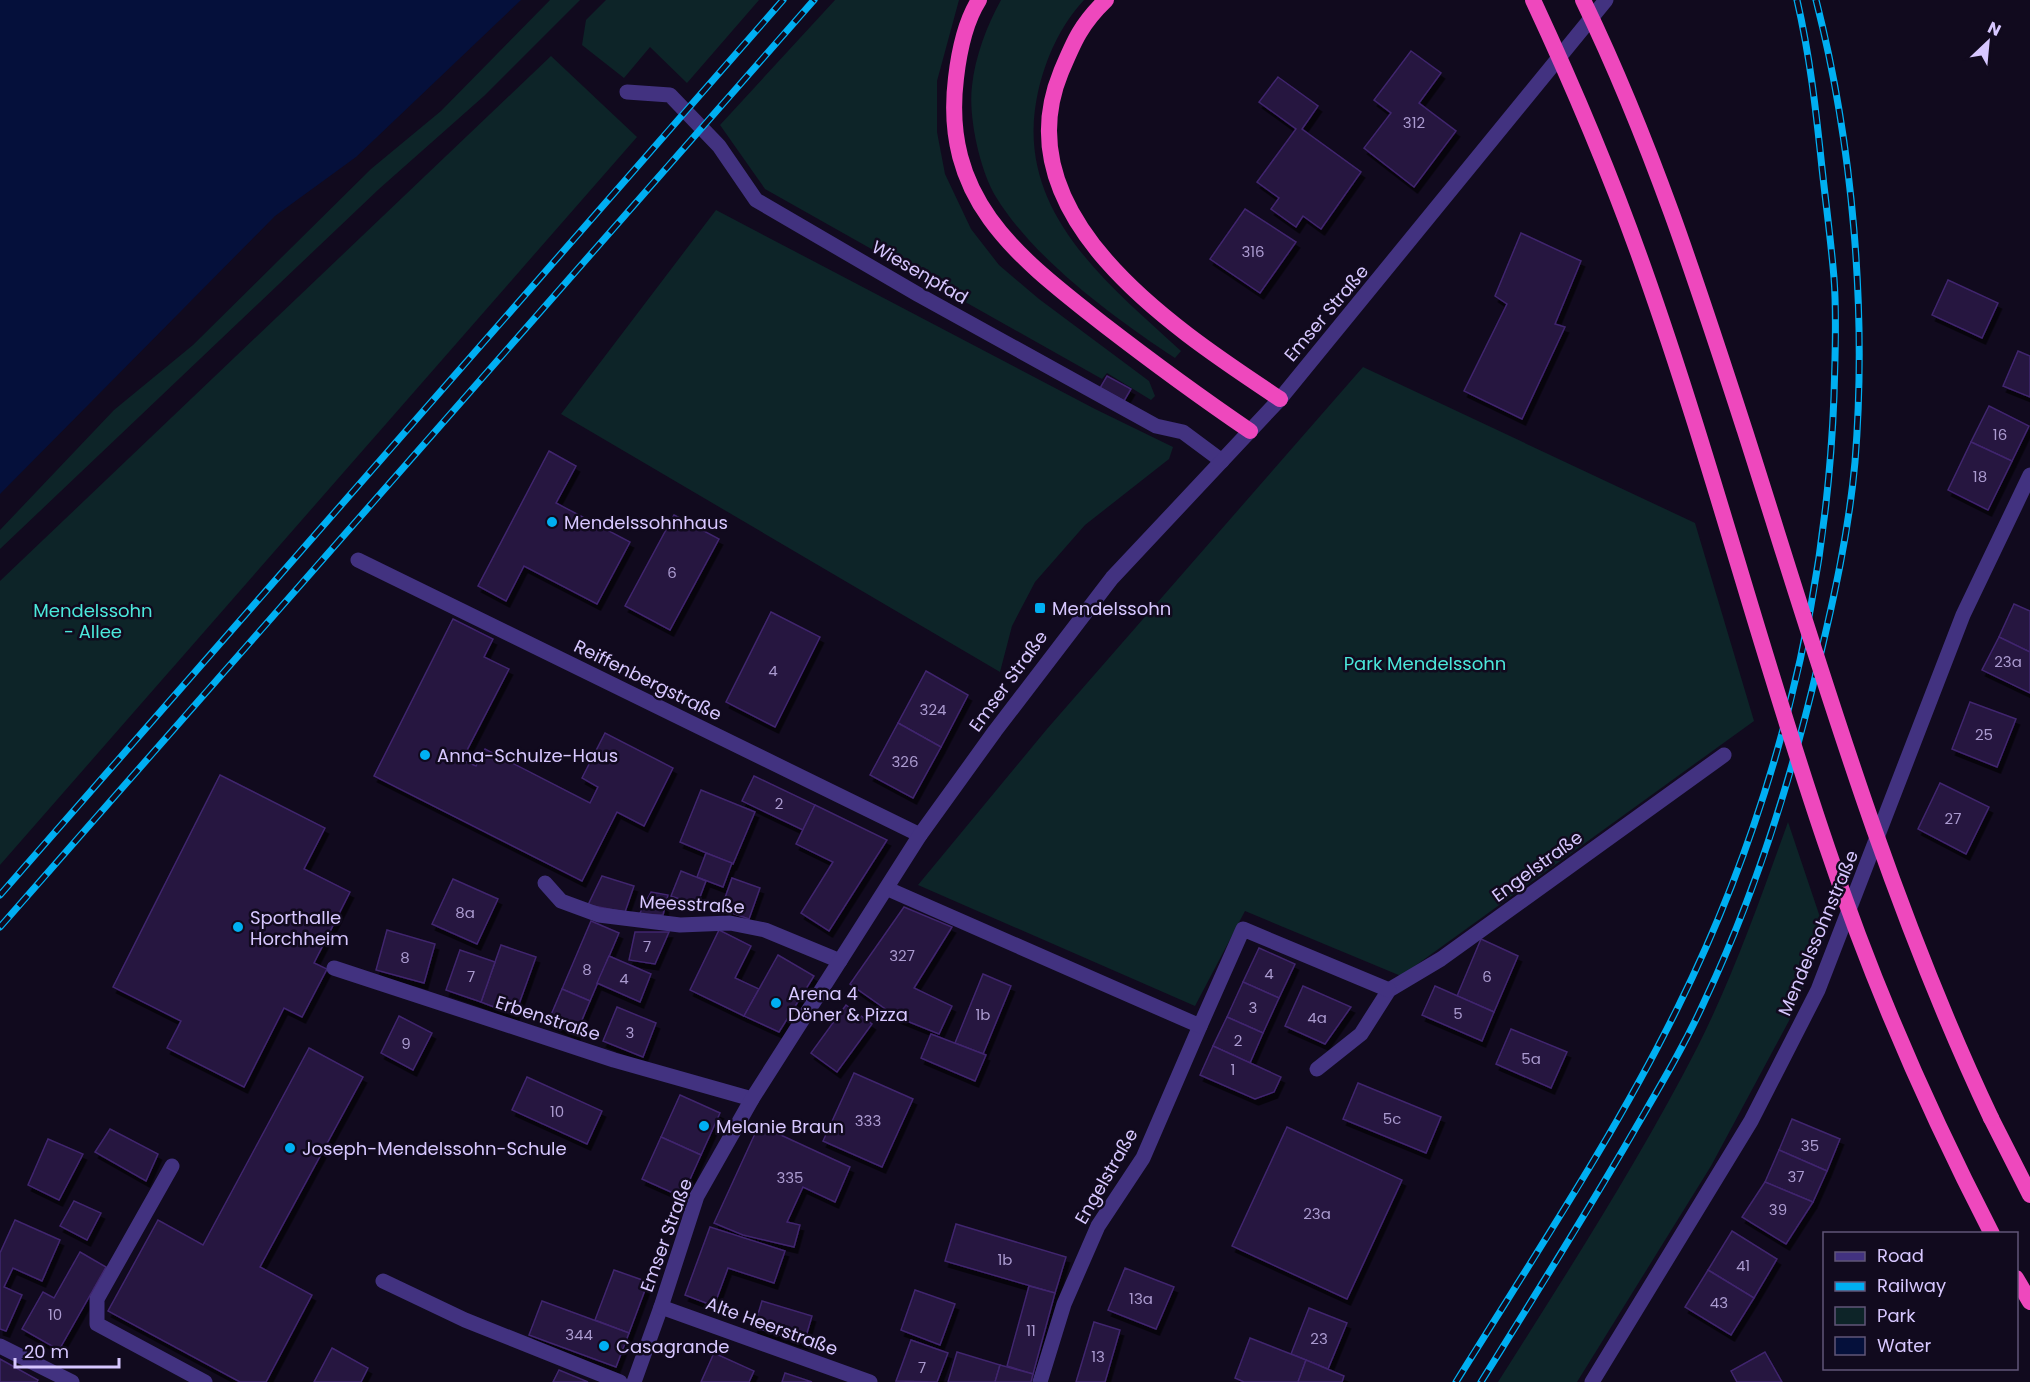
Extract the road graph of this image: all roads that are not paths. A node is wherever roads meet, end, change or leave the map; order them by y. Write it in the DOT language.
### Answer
graph roads {
  1 [pos="979,0"];
  2 [pos="1106,0"];
  3 [pos="1533,0"];
  4 [pos="1583,0"];
  5 [pos="1606,0"];
  6 [pos="627,93"];
  7 [pos="1280,399"];
  8 [pos="1250,431"];
  9 [pos="1222,461"];
  10 [pos="2030,475"];
  11 [pos="358,560"];
  12 [pos="1724,755"];
  13 [pos="920,836"];
  14 [pos="545,883"];
  15 [pos="888,889"];
  16 [pos="840,961"];
  17 [pos="334,968"];
  18 [pos="1389,990"];
  19 [pos="1200,1026"];
  20 [pos="1317,1069"];
  21 [pos="752,1099"];
  22 [pos="172,1166"];
  23 [pos="2030,1195"];
  24 [pos="1992,1232"];
  25 [pos="383,1281"];
  26 [pos="2018,1281"];
  27 [pos="2030,1302"];
  28 [pos="661,1307"];
  29 [pos="0,1346"];
  30 [pos="72,1382"];
  31 [pos="205,1382"];
  32 [pos="620,1382"];
  33 [pos="634,1382"];
  34 [pos="870,1382"];
  35 [pos="1040,1382"];
  36 [pos="1592,1382"];
  1 -- 8 [label="highway"];
  2 -- 7 [label="highway"];
  3 -- 24 [label="highway, bridge"];
  4 -- 23 [label="highway, bridge"];
  5 -- 7 [label="street, Emser Straße"];
  6 -- 9 [label="street, Wiesenpfad"];
  7 -- 8 [label="street, Emser Straße"];
  8 -- 9 [label="street, Emser Straße"];
  9 -- 13 [label="street, Emser Straße"];
  10 -- 36 [label="street, Mendelssohnstraße"];
  11 -- 13 [label="street, Reiffenbergstraße"];
  12 -- 18 [label="street, Engelstraße"];
  13 -- 15 [label="street, Emser Straße"];
  14 -- 16 [label="street, Meesstraße"];
  15 -- 16 [label="street, Emser Straße"];
  15 -- 19 [label="street"];
  16 -- 21 [label="street, Emser Straße"];
  17 -- 21 [label="street, Erbenstraße"];
  18 -- 19 [label="street, Engelstraße"];
  18 -- 20 [label="street, Engelstraße"];
  19 -- 35 [label="street, Engelstraße"];
  21 -- 28 [label="street, Emser Straße"];
  22 -- 31 [label="street"];
  25 -- 32 [label="street"];
  26 -- 27 [label="highway"];
  28 -- 33 [label="street, Emser Straße"];
  28 -- 34 [label="street, Alte Heerstraße"];
  29 -- 30 [label="street"];
}
